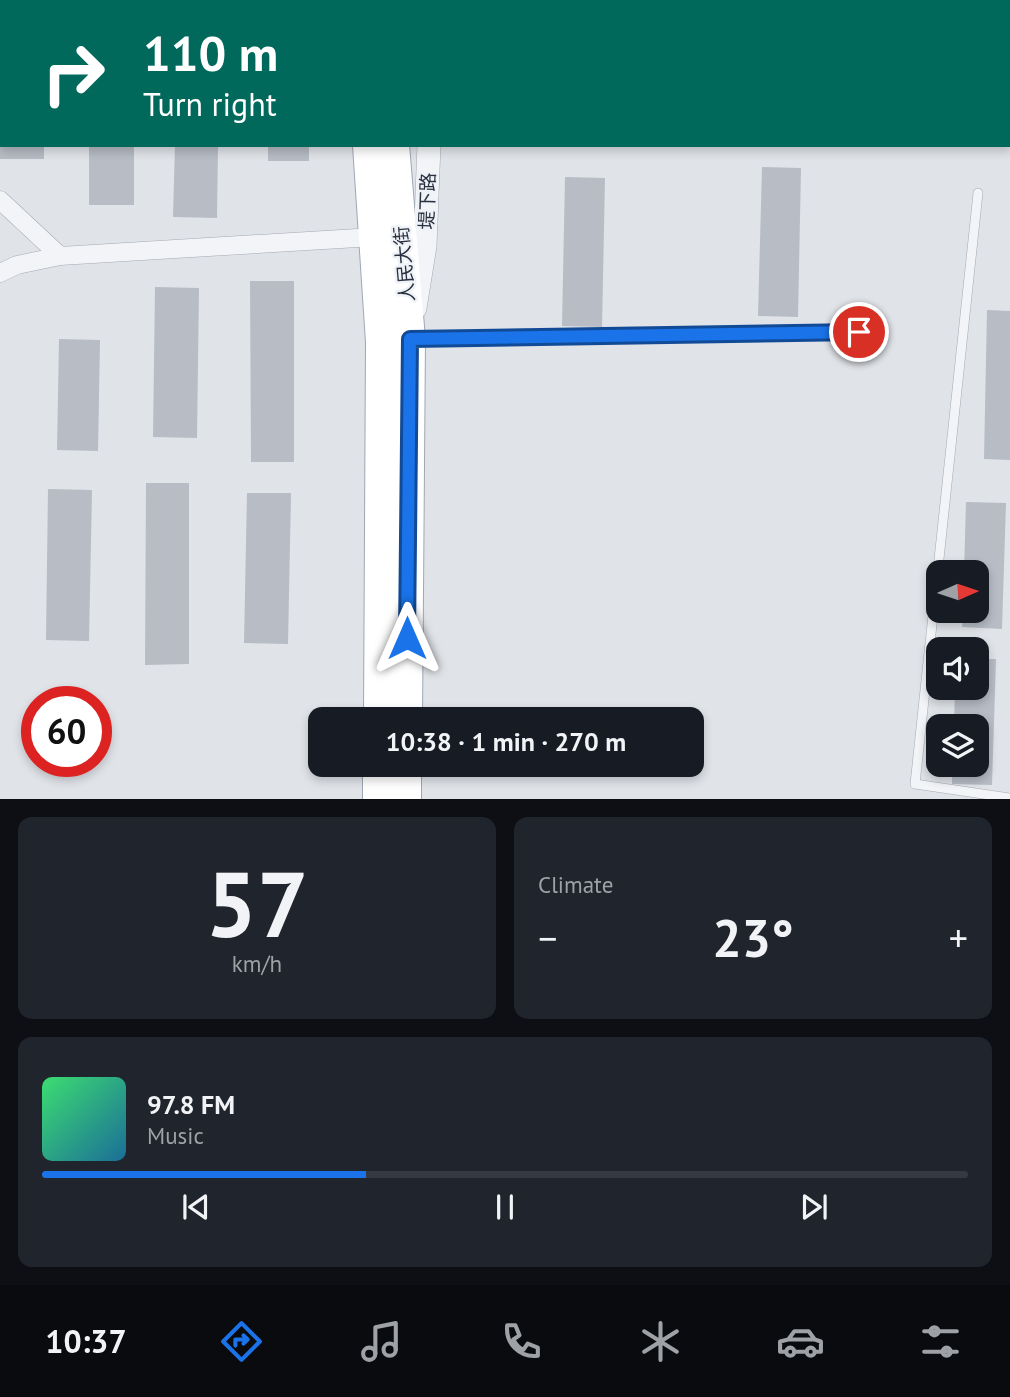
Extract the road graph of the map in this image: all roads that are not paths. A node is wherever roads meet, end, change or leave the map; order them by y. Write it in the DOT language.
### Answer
graph roads {
  1 [pos="368,147"];
  2 [pos="394,147"];
  3 [pos="429,147"];
  4 [pos="978,193"];
  5 [pos="0,201"];
  6 [pos="374,237"];
  7 [pos="60,256"];
  8 [pos="0,274"];
  9 [pos="859,332"];
  10 [pos="410,339"];
  11 [pos="379,707"];
  12 [pos="407,707"];
  13 [pos="378,777"];
  14 [pos="406,777"];
  15 [pos="1010,798"];
  16 [pos="378,799"];
  17 [pos="406,799"];
  1 -- 6 [label="main road, 人民大街"];
  2 -- 10 [label="main road, 人民大街"];
  3 -- 10 [label="street, 堤下路"];
  4 -- 15 [label="lane"];
  5 -- 7 [label="street"];
  6 -- 7 [label="street"];
  6 -- 11 [label="main road, 人民大街"];
  7 -- 8 [label="street"];
  9 -- 10 [label="lane"];
  10 -- 12 [label="main road, 人民大街"];
  13 -- 16 [label="main road"];
  14 -- 17 [label="main road"];
}
